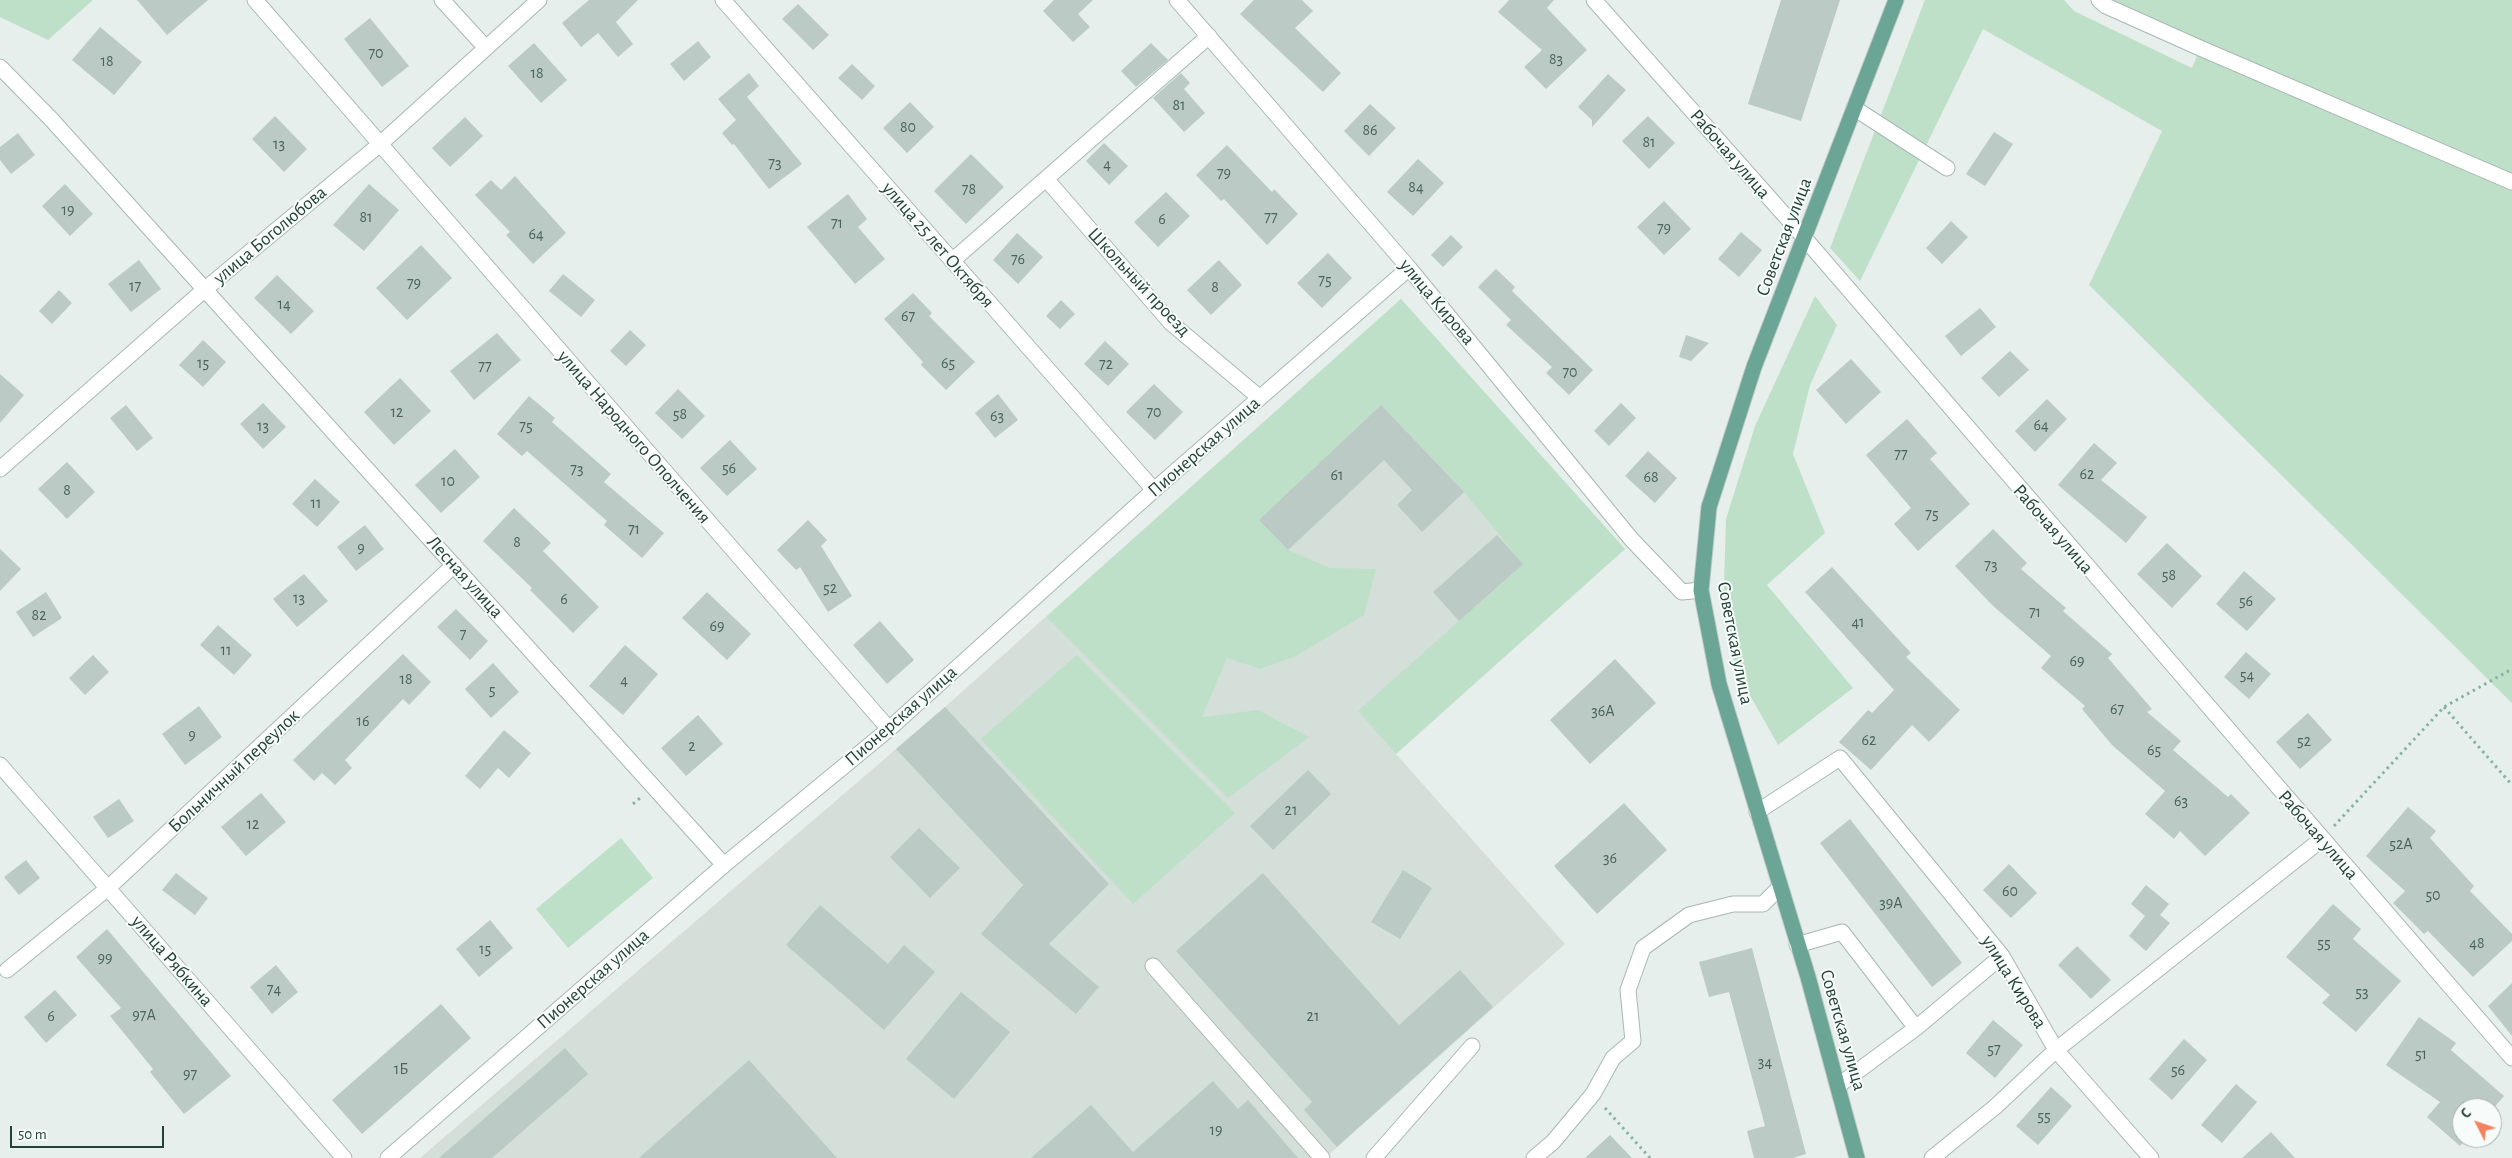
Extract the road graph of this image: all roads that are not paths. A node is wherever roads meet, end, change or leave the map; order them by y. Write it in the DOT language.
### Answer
graph roads {
  1 [pos="255,0"];
  2 [pos="442,0"];
  3 [pos="539,0"];
  4 [pos="723,0"];
  5 [pos="1178,0"];
  6 [pos="1594,0"];
  7 [pos="1896,0"];
  8 [pos="2099,0"];
  9 [pos="1209,36"];
  10 [pos="486,48"];
  11 [pos="0,67"];
  12 [pos="1854,108"];
  13 [pos="379,145"];
  14 [pos="1947,168"];
  15 [pos="1047,180"];
  16 [pos="2512,182"];
  17 [pos="1804,240"];
  18 [pos="952,261"];
  19 [pos="1409,268"];
  20 [pos="204,290"];
  21 [pos="1260,398"];
  22 [pos="0,469"];
  23 [pos="1154,490"];
  24 [pos="454,565"];
  25 [pos="1701,590"];
  26 [pos="889,730"];
  27 [pos="0,765"];
  28 [pos="1757,812"];
  29 [pos="2322,839"];
  30 [pos="724,865"];
  31 [pos="1780,887"];
  32 [pos="108,888"];
  33 [pos="1797,945"];
  34 [pos="2002,956"];
  35 [pos="1153,966"];
  36 [pos="7,970"];
  37 [pos="1916,1028"];
  38 [pos="1472,1046"];
  39 [pos="2056,1050"];
  40 [pos="2512,1058"];
  41 [pos="1839,1086"];
  42 [pos="344,1158"];
  43 [pos="388,1158"];
  44 [pos="1322,1158"];
  45 [pos="1374,1158"];
  46 [pos="1534,1158"];
  47 [pos="1857,1158"];
  48 [pos="1932,1158"];
  49 [pos="2151,1158"];
  1 -- 13 [label="street, улица Народного Ополчения"];
  2 -- 10 [label="street"];
  3 -- 10 [label="street, улица Боголюбова"];
  4 -- 18 [label="street, улица 25 лет Октября"];
  5 -- 9 [label="street, улица Кирова"];
  6 -- 17 [label="street, Рабочая улица"];
  7 -- 12 [label="main road, Советская улица"];
  8 -- 16 [label="street"];
  9 -- 15 [label="street"];
  9 -- 19 [label="street, улица Кирова"];
  10 -- 13 [label="street, улица Боголюбова"];
  11 -- 20 [label="street, Лесная улица"];
  12 -- 14 [label="street"];
  12 -- 17 [label="main road, Советская улица"];
  13 -- 20 [label="street, улица Боголюбова"];
  13 -- 26 [label="street, улица Народного Ополчения"];
  15 -- 18 [label="street"];
  15 -- 21 [label="street, Школьный проезд"];
  17 -- 25 [label="main road, Советская улица"];
  17 -- 29 [label="street, Рабочая улица"];
  18 -- 23 [label="street, улица 25 лет Октября"];
  19 -- 21 [label="street, Пионерская улица"];
  19 -- 25 [label="street, улица Кирова"];
  20 -- 22 [label="street, улица Боголюбова"];
  20 -- 24 [label="street, Лесная улица"];
  21 -- 23 [label="street, Пионерская улица"];
  23 -- 26 [label="street, Пионерская улица"];
  24 -- 30 [label="street, Лесная улица"];
  24 -- 32 [label="street, Больничный переулок"];
  25 -- 28 [label="main road, Советская улица"];
  26 -- 30 [label="street, Пионерская улица"];
  27 -- 32 [label="street, улица Рябкина"];
  28 -- 31 [label="main road, Советская улица"];
  28 -- 34 [label="street, улица Кирова"];
  29 -- 39 [label="street"];
  29 -- 40 [label="street, Рабочая улица"];
  30 -- 43 [label="street, Пионерская улица"];
  31 -- 33 [label="main road, Советская улица"];
  31 -- 46 [label="street"];
  32 -- 36 [label="street, Больничный переулок"];
  32 -- 42 [label="street, улица Рябкина"];
  33 -- 37 [label="street"];
  33 -- 41 [label="main road, Советская улица"];
  34 -- 37 [label="street"];
  34 -- 39 [label="street, улица Кирова"];
  35 -- 44 [label="street"];
  37 -- 41 [label="street"];
  38 -- 45 [label="street"];
  39 -- 48 [label="street"];
  39 -- 49 [label="street, улица Кирова"];
  41 -- 47 [label="main road, Советская улица"];
}
